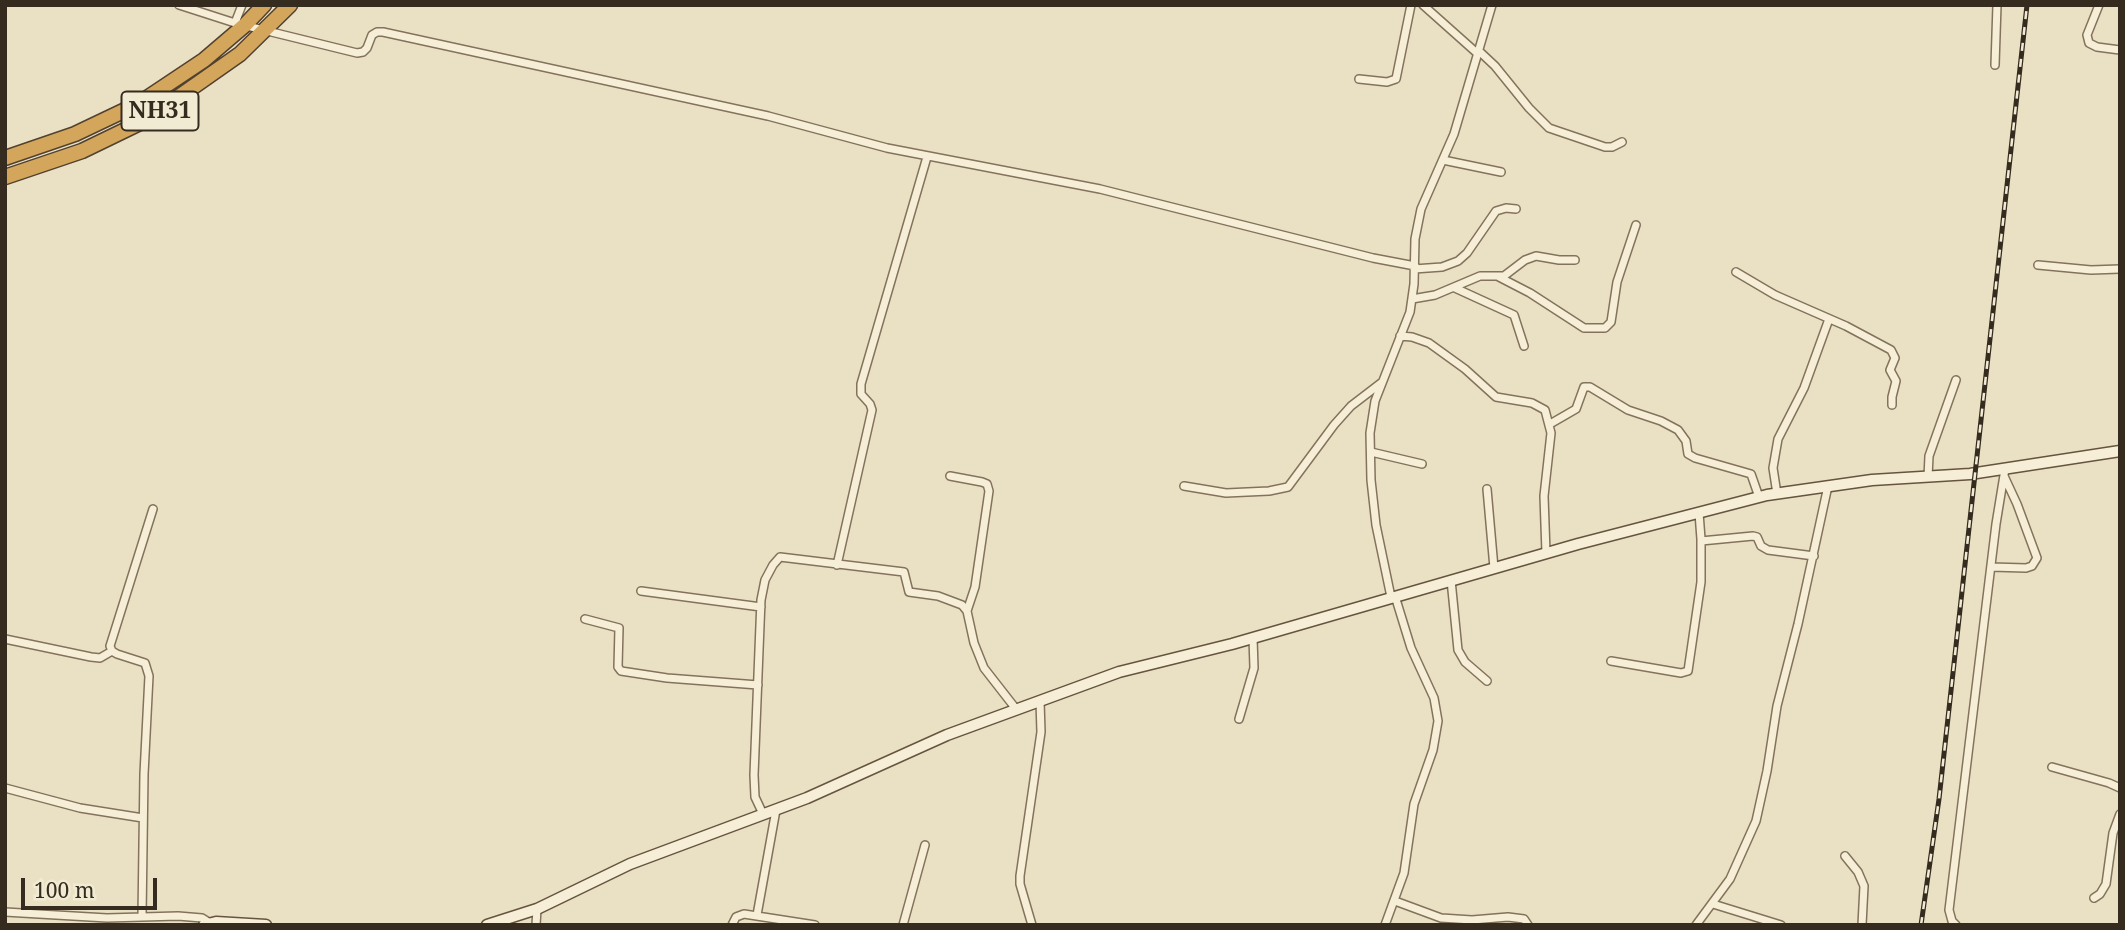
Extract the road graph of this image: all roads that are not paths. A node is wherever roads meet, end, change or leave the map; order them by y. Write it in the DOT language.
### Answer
graph roads {
  1 [pos="179,5"];
  2 [pos="242,5"];
  3 [pos="264,5"];
  4 [pos="290,5"];
  5 [pos="1411,5"];
  6 [pos="1423,5"];
  7 [pos="1492,5"];
  8 [pos="1997,5"];
  9 [pos="2099,5"];
  10 [pos="240,24"];
  11 [pos="267,30"];
  12 [pos="2120,50"];
  13 [pos="1479,52"];
  14 [pos="1995,65"];
  15 [pos="1359,79"];
  16 [pos="1622,142"];
  17 [pos="927,157"];
  18 [pos="5,158"];
  19 [pos="1443,160"];
  20 [pos="1501,172"];
  21 [pos="5,177"];
  22 [pos="1516,209"];
  23 [pos="1636,225"];
  24 [pos="1574,260"];
  25 [pos="2038,265"];
  26 [pos="1415,267"];
  27 [pos="2120,270"];
  28 [pos="1736,272"];
  29 [pos="1499,277"];
  30 [pos="1454,288"];
  31 [pos="1412,299"];
  32 [pos="1829,319"];
  33 [pos="1400,336"];
  34 [pos="1524,346"];
  35 [pos="1956,380"];
  36 [pos="1381,383"];
  37 [pos="1892,405"];
  38 [pos="1550,424"];
  39 [pos="1371,452"];
  40 [pos="2120,452"];
  41 [pos="1422,464"];
  42 [pos="2004,472"];
  43 [pos="950,476"];
  44 [pos="1928,477"];
  45 [pos="1184,486"];
  46 [pos="1828,486"];
  47 [pos="1487,489"];
  48 [pos="1777,494"];
  49 [pos="1759,497"];
  50 [pos="153,509"];
  51 [pos="1699,513"];
  52 [pos="1701,541"];
  53 [pos="1546,553"];
  54 [pos="1814,555"];
  55 [pos="837,565"];
  56 [pos="1991,567"];
  57 [pos="1494,568"];
  58 [pos="1451,580"];
  59 [pos="641,591"];
  60 [pos="1393,597"];
  61 [pos="761,607"];
  62 [pos="967,611"];
  63 [pos="585,619"];
  64 [pos="1253,638"];
  65 [pos="5,639"];
  66 [pos="112,651"];
  67 [pos="1611,661"];
  68 [pos="1486,681"];
  69 [pos="758,685"];
  70 [pos="1040,701"];
  71 [pos="1016,709"];
  72 [pos="1239,719"];
  73 [pos="2052,767"];
  74 [pos="5,788"];
  75 [pos="2120,788"];
  76 [pos="776,810"];
  77 [pos="763,814"];
  78 [pos="2120,814"];
  79 [pos="143,818"];
  80 [pos="925,845"];
  81 [pos="1845,856"];
  82 [pos="2094,898"];
  83 [pos="1395,901"];
  84 [pos="1713,904"];
  85 [pos="537,909"];
  86 [pos="5,912"];
  87 [pos="757,915"];
  88 [pos="142,917"];
  89 [pos="210,923"];
  90 [pos="266,925"];
  91 [pos="487,925"];
  92 [pos="536,925"];
  93 [pos="732,925"];
  94 [pos="815,925"];
  95 [pos="904,925"];
  96 [pos="1032,925"];
  97 [pos="1385,925"];
  98 [pos="1528,925"];
  99 [pos="1696,925"];
  100 [pos="1781,925"];
  101 [pos="1862,925"];
  102 [pos="1956,925"];
  1 -- 10 [label="street"];
  2 -- 10 [label="street"];
  3 -- 10 [label="highway, NH31"];
  4 -- 11 [label="highway, NH31"];
  5 -- 15 [label="street"];
  6 -- 13 [label="street"];
  7 -- 13 [label="street"];
  8 -- 14 [label="street"];
  9 -- 12 [label="street"];
  10 -- 11 [label="street"];
  10 -- 18 [label="highway, NH31"];
  11 -- 17 [label="street"];
  11 -- 21 [label="highway, NH31"];
  13 -- 16 [label="street"];
  13 -- 19 [label="street"];
  17 -- 26 [label="street"];
  17 -- 55 [label="street"];
  19 -- 20 [label="street"];
  19 -- 26 [label="street"];
  22 -- 26 [label="street"];
  23 -- 29 [label="street"];
  24 -- 29 [label="street"];
  25 -- 27 [label="street"];
  26 -- 31 [label="street"];
  28 -- 32 [label="street"];
  29 -- 30 [label="street"];
  30 -- 31 [label="street"];
  30 -- 34 [label="street"];
  31 -- 33 [label="street"];
  32 -- 37 [label="street"];
  32 -- 48 [label="street"];
  33 -- 36 [label="street"];
  33 -- 38 [label="street"];
  35 -- 44 [label="street"];
  36 -- 39 [label="street"];
  36 -- 45 [label="street"];
  38 -- 49 [label="street"];
  38 -- 53 [label="street"];
  39 -- 41 [label="street"];
  39 -- 60 [label="street"];
  40 -- 42 [label="street"];
  42 -- 44 [label="street"];
  42 -- 56 [label="street"];
  42 -- 56 [label="street"];
  43 -- 62 [label="street"];
  44 -- 46 [label="street"];
  46 -- 48 [label="street"];
  46 -- 54 [label="street"];
  47 -- 57 [label="street"];
  48 -- 49 [label="street"];
  49 -- 51 [label="street"];
  50 -- 66 [label="street"];
  51 -- 52 [label="street"];
  51 -- 53 [label="street"];
  52 -- 54 [label="street"];
  52 -- 67 [label="street"];
  53 -- 57 [label="street"];
  54 -- 84 [label="street"];
  55 -- 61 [label="street"];
  55 -- 62 [label="street"];
  56 -- 102 [label="street"];
  57 -- 58 [label="street"];
  58 -- 60 [label="street"];
  58 -- 68 [label="street"];
  59 -- 61 [label="street"];
  60 -- 64 [label="street"];
  60 -- 83 [label="street"];
  61 -- 69 [label="street"];
  62 -- 71 [label="street"];
  63 -- 69 [label="street"];
  64 -- 70 [label="street"];
  64 -- 72 [label="street"];
  65 -- 66 [label="street"];
  66 -- 79 [label="street"];
  69 -- 77 [label="street"];
  70 -- 71 [label="street"];
  70 -- 96 [label="street"];
  71 -- 76 [label="street"];
  73 -- 75 [label="street"];
  74 -- 79 [label="street"];
  76 -- 77 [label="street"];
  76 -- 87 [label="street"];
  77 -- 85 [label="street"];
  78 -- 82 [label="street"];
  79 -- 88 [label="street"];
  80 -- 95 [label="street"];
  81 -- 101 [label="street"];
  83 -- 97 [label="street"];
  83 -- 98 [label="street"];
  84 -- 99 [label="street"];
  84 -- 100 [label="street"];
  85 -- 91 [label="street"];
  85 -- 92 [label="street"];
  86 -- 88 [label="street"];
  87 -- 93 [label="street"];
  87 -- 94 [label="street"];
  88 -- 89 [label="street"];
  89 -- 90 [label="street"];
}
